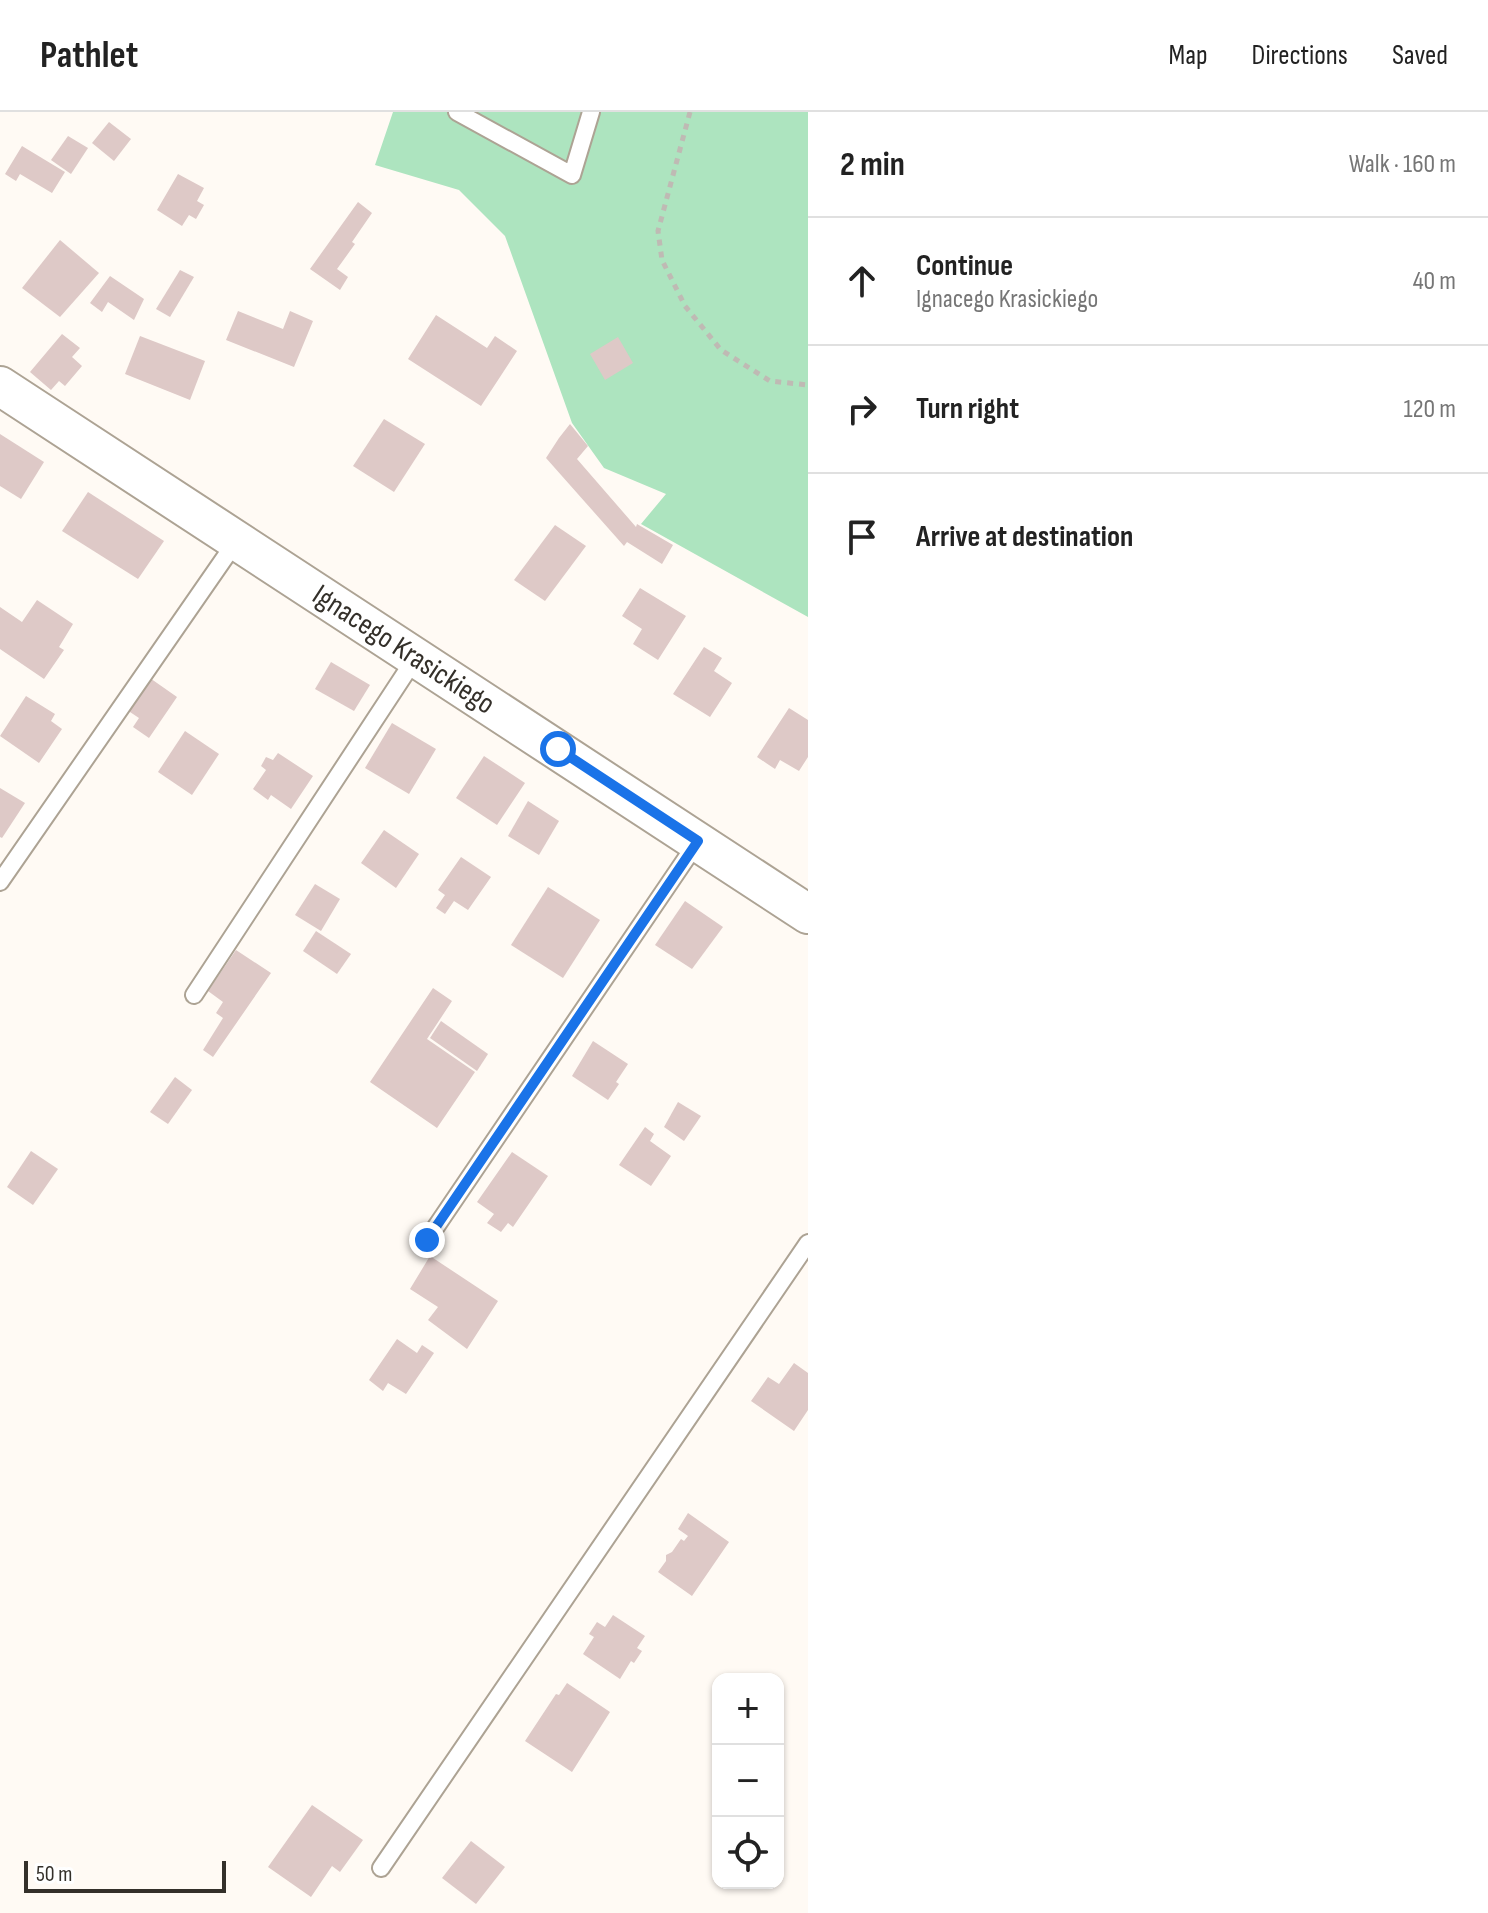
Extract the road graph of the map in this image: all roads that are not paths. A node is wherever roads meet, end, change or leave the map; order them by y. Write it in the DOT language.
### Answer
graph roads {
  1 [pos="457,112"];
  2 [pos="591,112"];
  3 [pos="0,386"];
  4 [pos="237,540"];
  5 [pos="416,657"];
  6 [pos="698,841"];
  7 [pos="0,882"];
  8 [pos="808,914"];
  9 [pos="194,995"];
  10 [pos="427,1240"];
  11 [pos="808,1243"];
  12 [pos="381,1868"];
  1 -- 2 [label="lane"];
  3 -- 4 [label="street, Ignacego Krasickiego"];
  4 -- 5 [label="street, Ignacego Krasickiego"];
  4 -- 7 [label="lane"];
  5 -- 6 [label="street, Ignacego Krasickiego"];
  5 -- 9 [label="lane"];
  6 -- 8 [label="street, Ignacego Krasickiego"];
  6 -- 10 [label="lane"];
  11 -- 12 [label="lane"];
}
